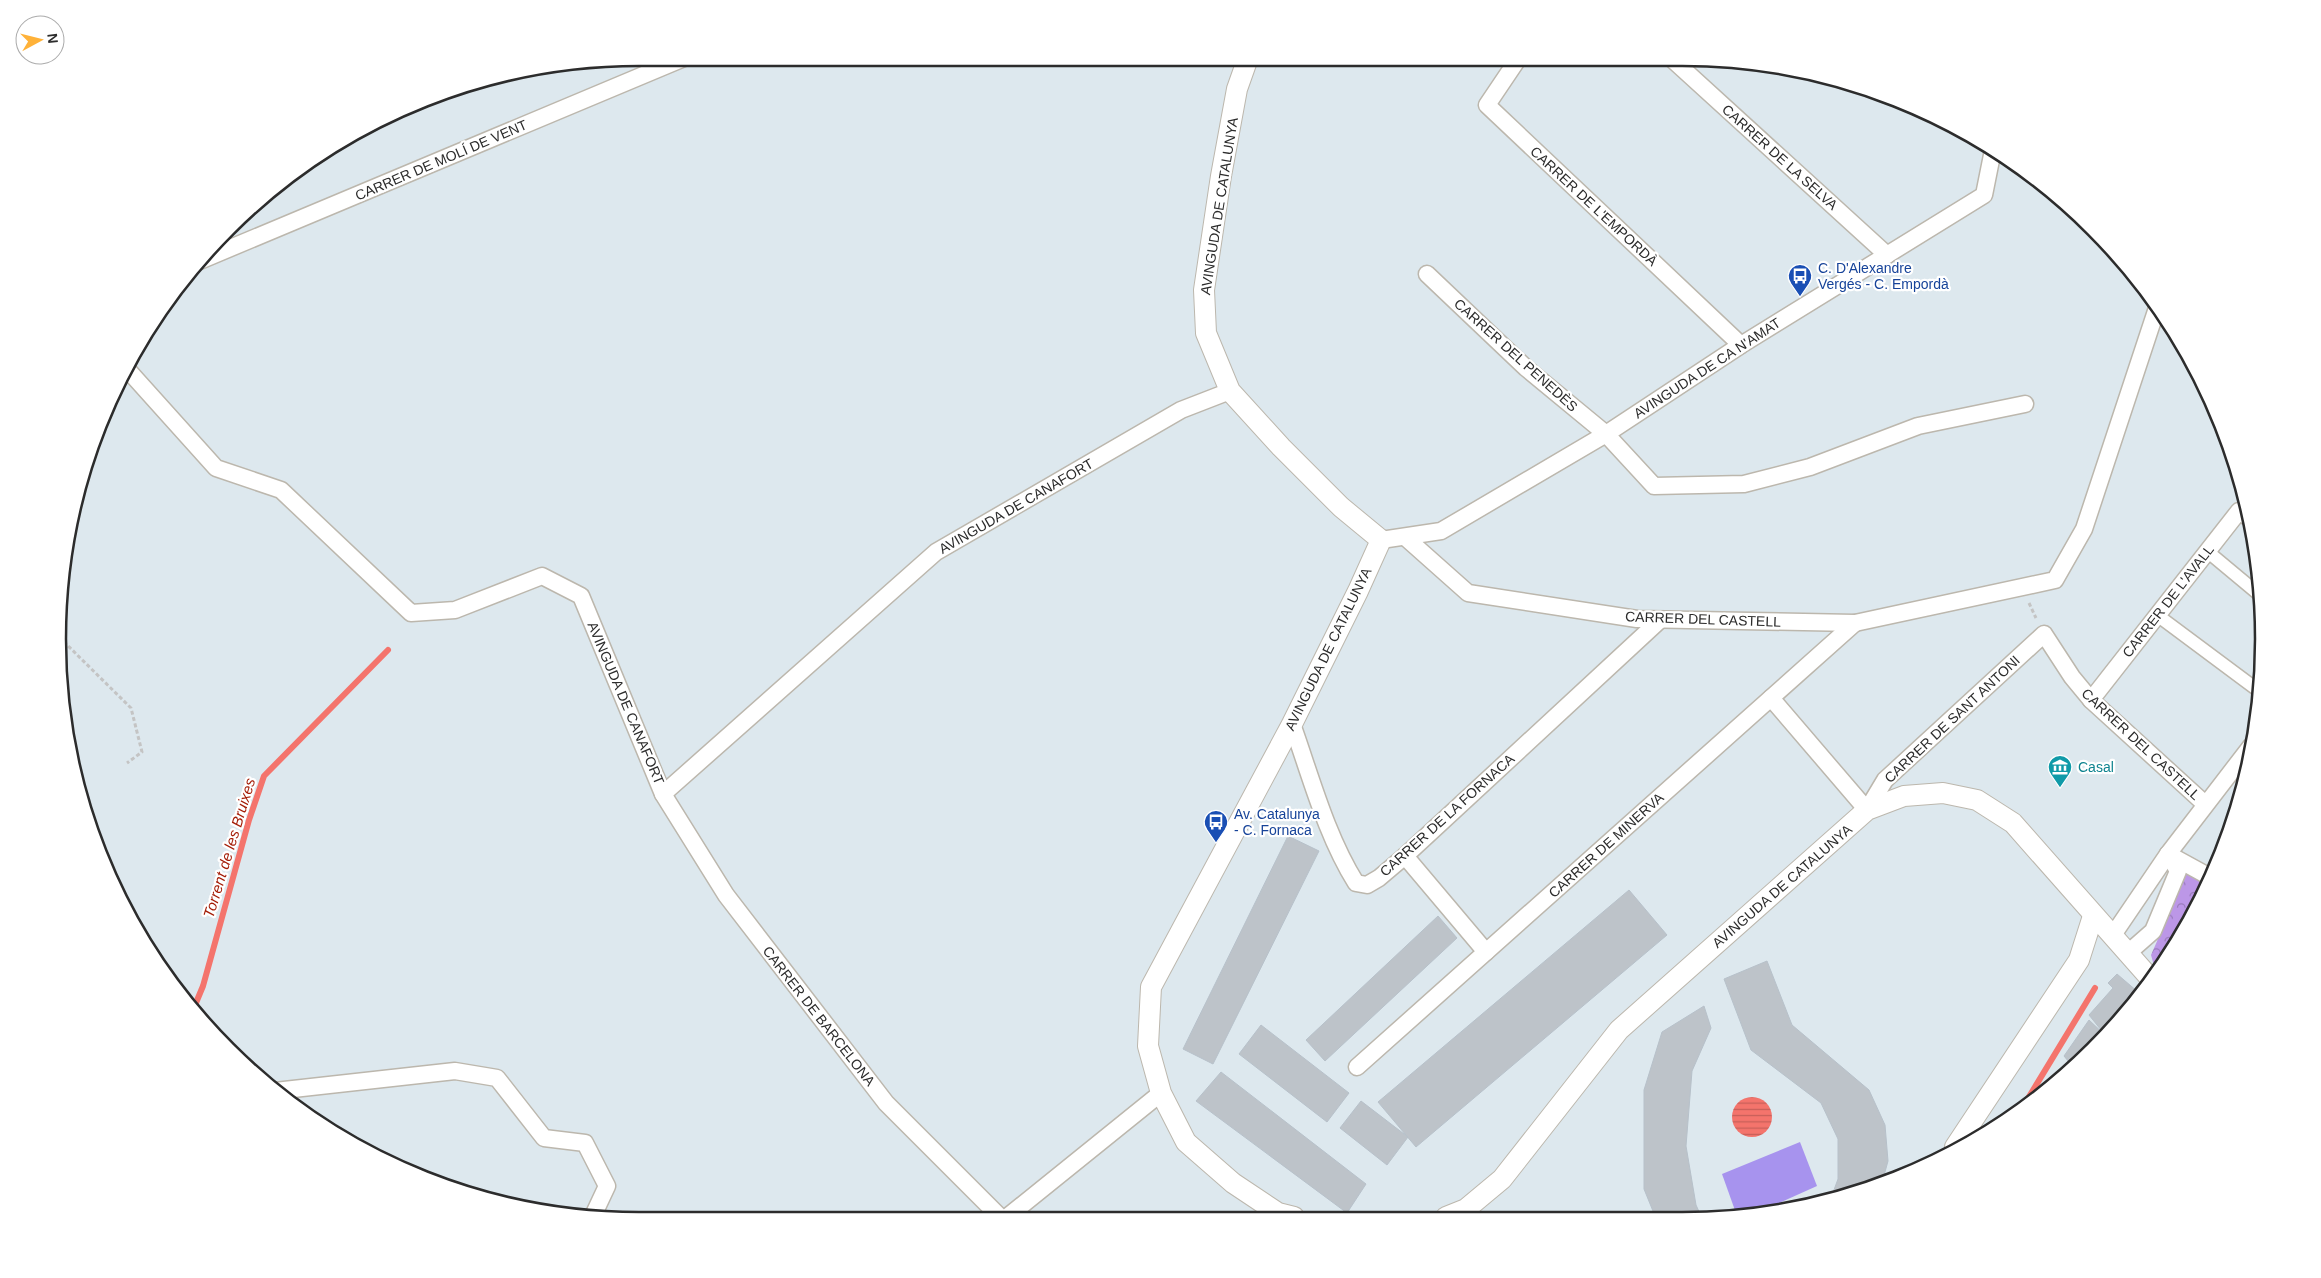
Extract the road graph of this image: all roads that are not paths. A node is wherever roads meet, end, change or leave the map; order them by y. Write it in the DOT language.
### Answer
graph roads {
  1 [pos="665,66"];
  2 [pos="1245,66"];
  3 [pos="1513,66"];
  4 [pos="1680,66"];
  5 [pos="1991,158"];
  6 [pos="1887,254"];
  7 [pos="214,255"];
  8 [pos="1427,274"];
  9 [pos="2154,316"];
  10 [pos="1741,345"];
  11 [pos="132,374"];
  12 [pos="1230,391"];
  13 [pos="2025,404"];
  14 [pos="1606,434"];
  15 [pos="2240,512"];
  16 [pos="1405,537"];
  17 [pos="1381,540"];
  18 [pos="2207,551"];
  19 [pos="2253,589"];
  20 [pos="2157,614"];
  21 [pos="1660,620"];
  22 [pos="1855,623"];
  23 [pos="2044,634"];
  24 [pos="2253,686"];
  25 [pos="1771,698"];
  26 [pos="2090,700"];
  27 [pos="1292,724"];
  28 [pos="2243,757"];
  29 [pos="664,794"];
  30 [pos="2205,804"];
  31 [pos="1868,810"];
  32 [pos="2168,854"];
  33 [pos="1405,856"];
  34 [pos="2204,874"];
  35 [pos="2093,916"];
  36 [pos="2113,934"];
  37 [pos="1486,952"];
  38 [pos="2128,954"];
  39 [pos="2146,974"];
  40 [pos="1357,1067"];
  41 [pos="286,1090"];
  42 [pos="1161,1093"];
  43 [pos="1960,1139"];
  44 [pos="596,1210"];
  45 [pos="995,1212"];
  46 [pos="1013,1212"];
  47 [pos="1276,1212"];
  48 [pos="1459,1212"];
  1 -- 7 [label="street, CARRER DE MOLÍ DE VENT"];
  2 -- 12 [label="street, AVINGUDA DE CATALUNYA"];
  3 -- 10 [label="street, CARRER DE L'EMPORDÀ"];
  4 -- 6 [label="street, CARRER DE LA SELVA"];
  5 -- 6 [label="street, AVINGUDA DE CA N'AMAT"];
  6 -- 10 [label="street, AVINGUDA DE CA N'AMAT"];
  8 -- 14 [label="street, CARRER DEL PENEDÈS"];
  9 -- 22 [label="street, CARRER DEL CASTELL"];
  10 -- 14 [label="street, AVINGUDA DE CA N'AMAT"];
  11 -- 29 [label="street, AVINGUDA DE CANAFORT"];
  12 -- 17 [label="street, AVINGUDA DE CATALUNYA"];
  12 -- 29 [label="street, AVINGUDA DE CANAFORT"];
  13 -- 14 [label="street, CARRER DEL PENEDÈS"];
  14 -- 16 [label="street, AVINGUDA DE CA N'AMAT"];
  15 -- 18 [label="street, CARRER DE L'AVALL"];
  16 -- 17 [label="street, AVINGUDA DE CA N'AMAT"];
  16 -- 21 [label="street, CARRER DEL CASTELL"];
  17 -- 27 [label="street, AVINGUDA DE CATALUNYA"];
  18 -- 19 [label="street"];
  18 -- 20 [label="street, CARRER DE L'AVALL"];
  20 -- 24 [label="street"];
  20 -- 26 [label="street, CARRER DE L'AVALL"];
  21 -- 22 [label="street, CARRER DEL CASTELL"];
  21 -- 33 [label="street, CARRER DE LA FORNACA"];
  22 -- 25 [label="street, CARRER DE MINERVA"];
  23 -- 26 [label="street, CARRER DEL CASTELL"];
  23 -- 31 [label="street, CARRER DE SANT ANTONI"];
  25 -- 31 [label="street"];
  25 -- 37 [label="street, CARRER DE MINERVA"];
  26 -- 30 [label="street, CARRER DEL CASTELL"];
  27 -- 33 [label="street, CARRER DE LA FORNACA"];
  27 -- 42 [label="street, AVINGUDA DE CATALUNYA"];
  28 -- 30 [label="street"];
  29 -- 45 [label="street, CARRER DE BARCELONA"];
  30 -- 32 [label="street"];
  31 -- 35 [label="street, AVINGUDA DE CATALUNYA"];
  31 -- 48 [label="street, AVINGUDA DE CATALUNYA"];
  32 -- 34 [label="street"];
  32 -- 36 [label="street"];
  32 -- 38 [label="street"];
  33 -- 37 [label="street"];
  35 -- 36 [label="street, AVINGUDA DE CATALUNYA"];
  35 -- 43 [label="street"];
  36 -- 38 [label="street, AVINGUDA DE CATALUNYA"];
  37 -- 40 [label="street, CARRER DE MINERVA"];
  38 -- 39 [label="street, AVINGUDA DE CATALUNYA"];
  41 -- 44 [label="street"];
  42 -- 46 [label="street"];
  42 -- 47 [label="street, AVINGUDA DE CATALUNYA"];
}
